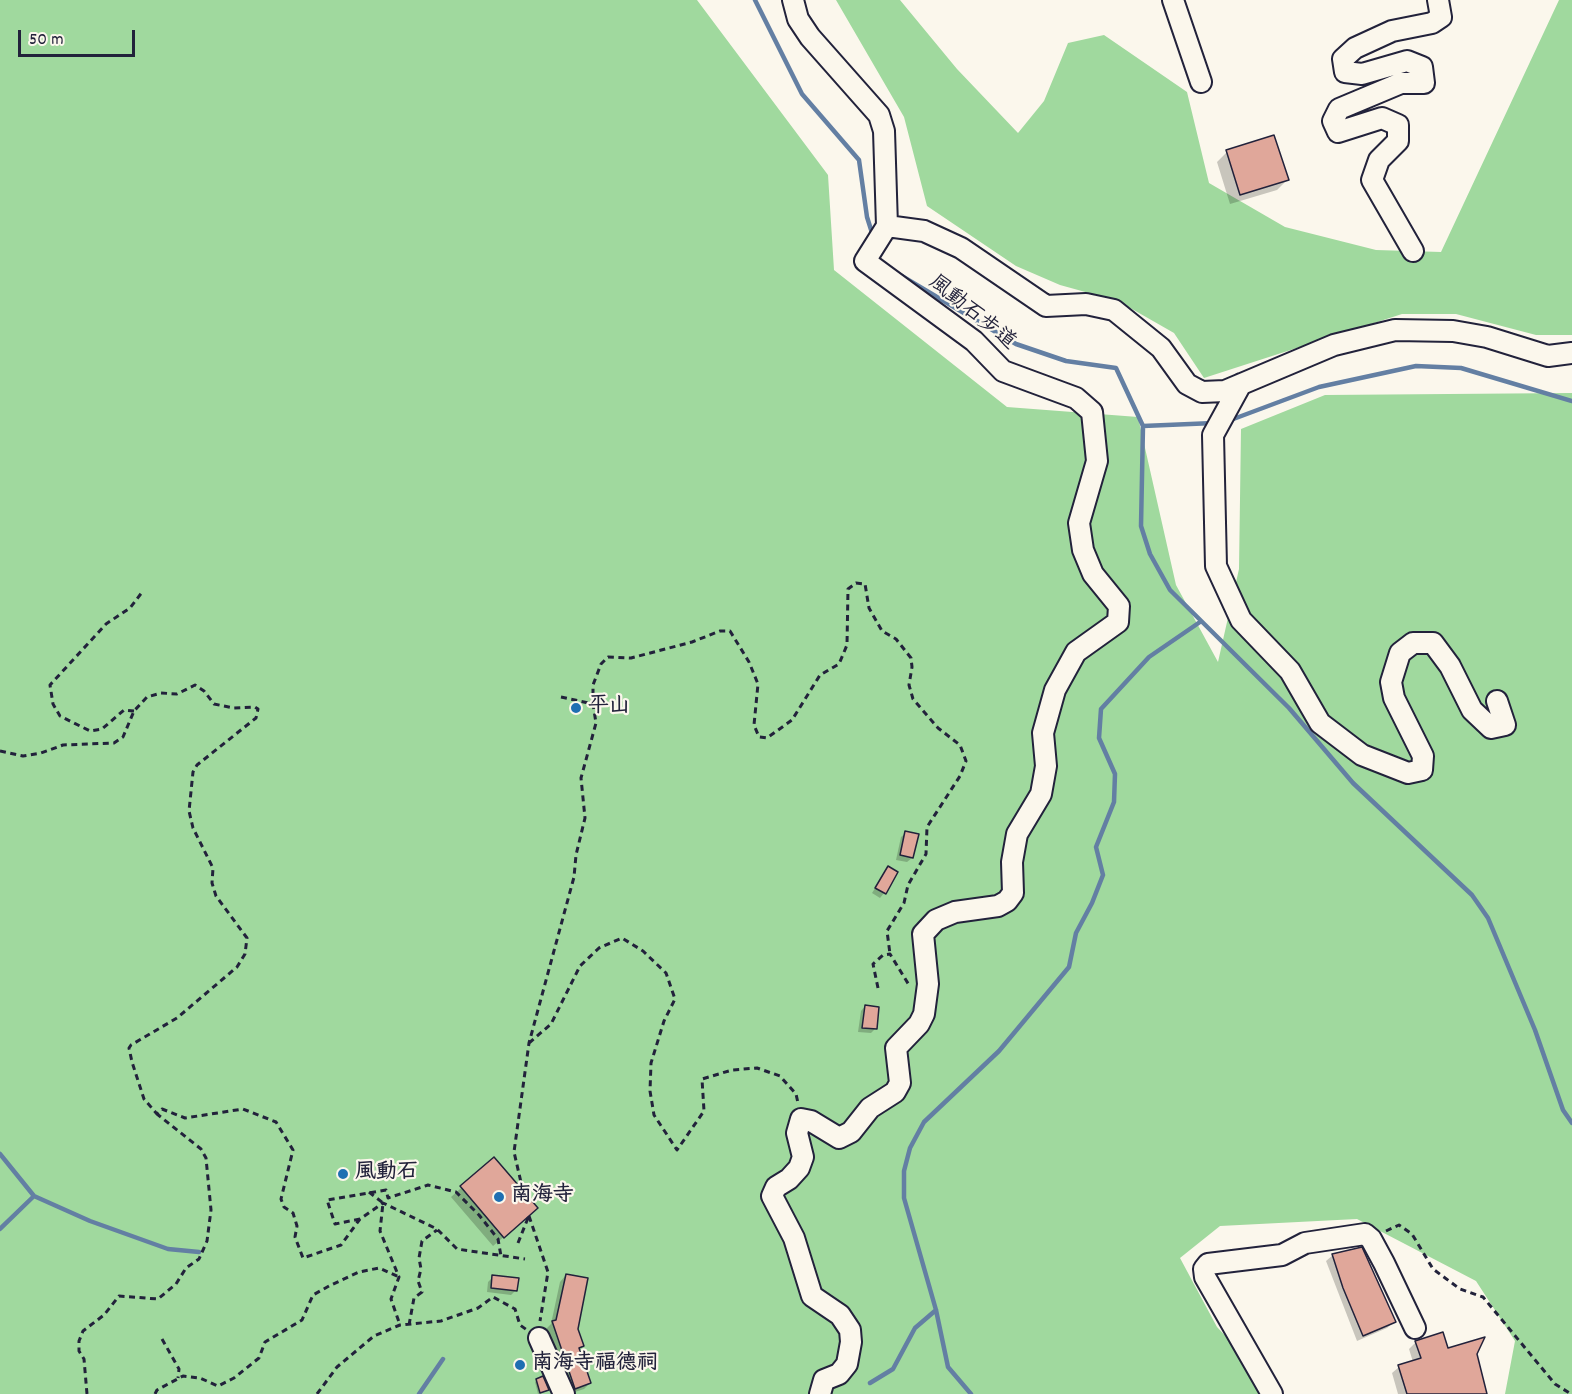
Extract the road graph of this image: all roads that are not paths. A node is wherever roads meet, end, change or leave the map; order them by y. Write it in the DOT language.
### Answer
graph roads {
  1 [pos="793,0"];
  2 [pos="1173,0"];
  3 [pos="1438,0"];
  4 [pos="1201,82"];
  5 [pos="887,226"];
  6 [pos="1413,251"];
  7 [pos="1572,353"];
  8 [pos="1241,384"];
  9 [pos="1497,700"];
  10 [pos="1415,1328"];
  11 [pos="539,1338"];
  12 [pos="564,1394"];
  13 [pos="820,1394"];
  14 [pos="1272,1394"];
  1 -- 5 [label="street"];
  2 -- 4 [label="street"];
  3 -- 6 [label="street"];
  5 -- 8 [label="street"];
  5 -- 13 [label="street, 風動石步道"];
  7 -- 8 [label="street"];
  8 -- 9 [label="street"];
  10 -- 14 [label="street"];
  11 -- 12 [label="street"];
}
